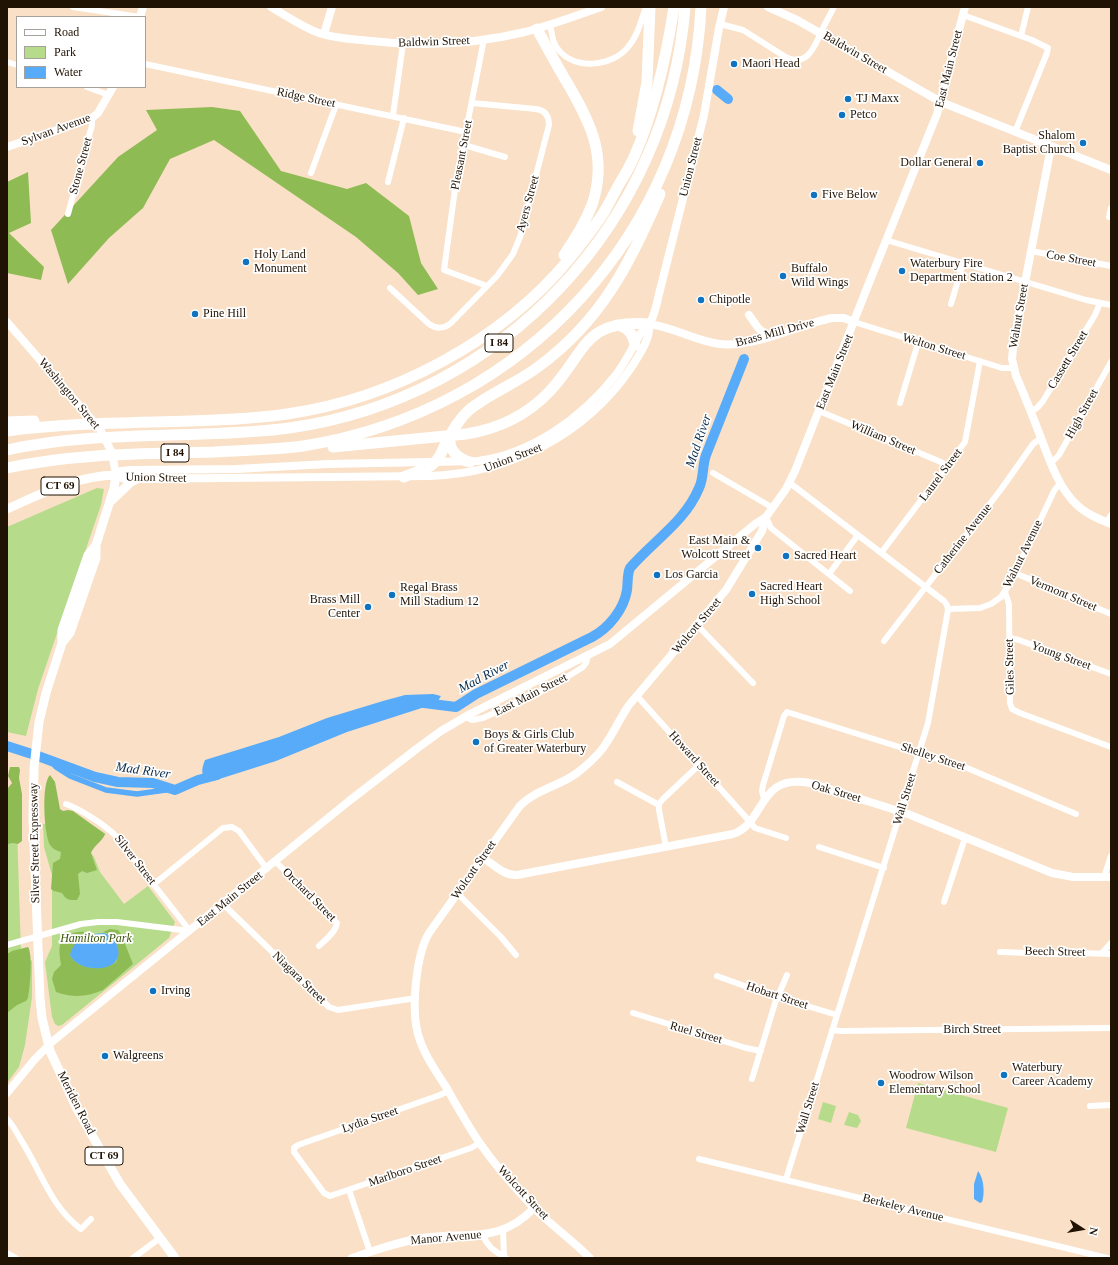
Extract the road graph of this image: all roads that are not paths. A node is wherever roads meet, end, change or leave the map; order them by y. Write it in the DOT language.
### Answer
graph roads {
  1 [pos="73,7"];
  2 [pos="271,7"];
  3 [pos="332,7"];
  4 [pos="601,7"];
  5 [pos="646,7"];
  6 [pos="650,7"];
  7 [pos="674,7"];
  8 [pos="685,7"];
  9 [pos="701,7"];
  10 [pos="724,7"];
  11 [pos="768,7"];
  12 [pos="834,7"];
  13 [pos="1028,7"];
  14 [pos="964,11"];
  15 [pos="133,16"];
  16 [pos="550,24"];
  17 [pos="720,24"];
  18 [pos="536,28"];
  19 [pos="324,34"];
  20 [pos="821,34"];
  21 [pos="1021,36"];
  22 [pos="484,39"];
  23 [pos="403,44"];
  24 [pos="146,64"];
  25 [pos="90,88"];
  26 [pos="112,88"];
  27 [pos="109,95"];
  28 [pos="941,102"];
  29 [pos="472,103"];
  30 [pos="336,104"];
  31 [pos="393,115"];
  32 [pos="92,118"];
  33 [pos="404,118"];
  34 [pos="466,132"];
  35 [pos="1015,132"];
  36 [pos="464,145"];
  37 [pos="7,147"];
  38 [pos="1051,147"];
  39 [pos="505,157"];
  40 [pos="668,160"];
  41 [pos="1111,170"];
  42 [pos="311,173"];
  43 [pos="622,178"];
  44 [pos="388,182"];
  45 [pos="1111,208"];
  46 [pos="68,214"];
  47 [pos="1109,217"];
  48 [pos="886,240"];
  49 [pos="1031,251"];
  50 [pos="963,263"];
  51 [pos="1111,266"];
  52 [pos="1025,282"];
  53 [pos="487,286"];
  54 [pos="390,288"];
  55 [pos="1100,303"];
  56 [pos="952,304"];
  57 [pos="1111,305"];
  58 [pos="512,314"];
  59 [pos="749,315"];
  60 [pos="7,322"];
  61 [pos="854,322"];
  62 [pos="649,324"];
  63 [pos="614,325"];
  64 [pos="768,336"];
  65 [pos="918,343"];
  66 [pos="635,345"];
  67 [pos="980,361"];
  68 [pos="1111,362"];
  69 [pos="1014,368"];
  70 [pos="900,403"];
  71 [pos="819,411"];
  72 [pos="1031,412"];
  73 [pos="7,422"];
  74 [pos="68,425"];
  75 [pos="570,425"];
  76 [pos="7,431"];
  77 [pos="456,435"];
  78 [pos="1041,438"];
  79 [pos="303,446"];
  80 [pos="7,450"];
  81 [pos="470,462"];
  82 [pos="435,463"];
  83 [pos="1051,463"];
  84 [pos="947,466"];
  85 [pos="7,468"];
  86 [pos="713,473"];
  87 [pos="116,475"];
  88 [pos="404,477"];
  89 [pos="137,479"];
  90 [pos="790,483"];
  91 [pos="1060,483"];
  92 [pos="109,503"];
  93 [pos="773,508"];
  94 [pos="7,509"];
  95 [pos="766,517"];
  96 [pos="1110,520"];
  97 [pos="858,536"];
  98 [pos="881,553"];
  99 [pos="1015,573"];
  100 [pos="829,574"];
  101 [pos="925,587"];
  102 [pos="850,591"];
  103 [pos="1005,592"];
  104 [pos="948,609"];
  105 [pos="1111,614"];
  106 [pos="697,625"];
  107 [pos="1010,638"];
  108 [pos="884,641"];
  109 [pos="1111,674"];
  110 [pos="753,683"];
  111 [pos="637,696"];
  112 [pos="1111,747"];
  113 [pos="919,753"];
  114 [pos="700,766"];
  115 [pos="617,782"];
  116 [pos="764,799"];
  117 [pos="66,804"];
  118 [pos="659,805"];
  119 [pos="901,811"];
  120 [pos="1076,814"];
  121 [pos="749,823"];
  122 [pos="786,838"];
  123 [pos="965,838"];
  124 [pos="666,847"];
  125 [pos="819,847"];
  126 [pos="1111,856"];
  127 [pos="482,857"];
  128 [pos="276,862"];
  129 [pos="267,868"];
  130 [pos="884,868"];
  131 [pos="1107,877"];
  132 [pos="154,884"];
  133 [pos="457,893"];
  134 [pos="944,902"];
  135 [pos="224,904"];
  136 [pos="190,931"];
  137 [pos="1111,943"];
  138 [pos="7,944"];
  139 [pos="318,946"];
  140 [pos="1000,952"];
  141 [pos="1102,953"];
  142 [pos="1111,954"];
  143 [pos="516,955"];
  144 [pos="787,975"];
  145 [pos="717,976"];
  146 [pos="777,997"];
  147 [pos="416,998"];
  148 [pos="633,1013"];
  149 [pos="837,1015"];
  150 [pos="1111,1028"];
  151 [pos="832,1030"];
  152 [pos="48,1046"];
  153 [pos="761,1051"];
  154 [pos="752,1080"];
  155 [pos="448,1091"];
  156 [pos="7,1093"];
  157 [pos="1090,1106"];
  158 [pos="1111,1106"];
  159 [pos="7,1119"];
  160 [pos="480,1143"];
  161 [pos="699,1158"];
  162 [pos="786,1179"];
  163 [pos="348,1190"];
  164 [pos="328,1196"];
  165 [pos="534,1208"];
  166 [pos="91,1219"];
  167 [pos="503,1230"];
  168 [pos="483,1235"];
  169 [pos="160,1238"];
  170 [pos="370,1252"];
  171 [pos="7,1253"];
  172 [pos="505,1257"];
  173 [pos="16,1258"];
  174 [pos="133,1258"];
  175 [pos="175,1258"];
  176 [pos="352,1258"];
  177 [pos="590,1258"];
  178 [pos="1107,1258"];
  1 -- 15 [label="street"];
  2 -- 19 [label="main road, Baldwin Street"];
  3 -- 19 [label="main road"];
  4 -- 16 [label="main road, Baldwin Street"];
  5 -- 16 [label="street"];
  6 -- 43 [label="highway"];
  7 -- 43 [label="highway"];
  8 -- 80 [label="highway, I 84"];
  9 -- 40 [label="highway, I 84"];
  10 -- 17 [label="main road, Union Street"];
  11 -- 20 [label="main road, Baldwin Street"];
  12 -- 20 [label="street"];
  13 -- 21 [label="street"];
  14 -- 21 [label="street"];
  14 -- 28 [label="main road, East Main Street"];
  16 -- 18 [label="main road, Baldwin Street"];
  17 -- 20 [label="street"];
  17 -- 62 [label="main road, Union Street"];
  18 -- 22 [label="main road, Baldwin Street"];
  18 -- 58 [label="highway"];
  19 -- 23 [label="main road, Baldwin Street"];
  20 -- 28 [label="main road, Baldwin Street"];
  21 -- 35 [label="street"];
  22 -- 23 [label="main road, Baldwin Street"];
  22 -- 29 [label="street, Pleasant Street"];
  23 -- 31 [label="street"];
  24 -- 30 [label="street, Ridge Street"];
  25 -- 27 [label="street"];
  26 -- 27 [label="main road, Sylvan Avenue"];
  27 -- 32 [label="main road, Sylvan Avenue"];
  28 -- 35 [label="main road, Baldwin Street"];
  28 -- 48 [label="main road, East Main Street"];
  29 -- 34 [label="street, Pleasant Street"];
  29 -- 53 [label="street, Ayers Street"];
  30 -- 31 [label="street, Ridge Street"];
  30 -- 42 [label="street"];
  31 -- 33 [label="street, Ridge Street"];
  32 -- 37 [label="main road, Sylvan Avenue"];
  32 -- 46 [label="street, Stone Street"];
  33 -- 34 [label="street, Ridge Street"];
  33 -- 44 [label="street"];
  34 -- 36 [label="street, Pleasant Street"];
  35 -- 38 [label="main road, Baldwin Street"];
  36 -- 39 [label="street"];
  36 -- 53 [label="street, Pleasant Street"];
  38 -- 41 [label="main road, Baldwin Street"];
  38 -- 49 [label="main road, Walnut Street"];
  40 -- 77 [label="highway"];
  40 -- 79 [label="highway, I 84"];
  43 -- 58 [label="highway"];
  45 -- 47 [label="street"];
  48 -- 50 [label="street"];
  48 -- 61 [label="main road, East Main Street"];
  49 -- 51 [label="street, Coe Street"];
  49 -- 52 [label="main road, Walnut Street"];
  50 -- 52 [label="street"];
  50 -- 56 [label="street"];
  52 -- 55 [label="street"];
  52 -- 69 [label="main road, Walnut Street"];
  53 -- 54 [label="street, Ayers Street"];
  55 -- 57 [label="street"];
  55 -- 72 [label="street, Cassett Street"];
  58 -- 74 [label="highway"];
  59 -- 64 [label="main road"];
  60 -- 87 [label="main road, Washington Street"];
  61 -- 64 [label="main road, Brass Mill Drive"];
  61 -- 65 [label="street, Welton Street"];
  61 -- 71 [label="main road, East Main Street"];
  62 -- 63 [label="highway"];
  62 -- 64 [label="main road, Brass Mill Drive"];
  62 -- 66 [label="main road, Union Street"];
  62 -- 75 [label="main road, Union Street"];
  63 -- 66 [label="highway"];
  63 -- 77 [label="highway"];
  65 -- 67 [label="street, Welton Street"];
  65 -- 70 [label="street"];
  66 -- 75 [label="main road, Union Street"];
  67 -- 69 [label="street, Welton Street"];
  67 -- 84 [label="street, Laurel Street"];
  68 -- 83 [label="street, High Street"];
  69 -- 72 [label="main road, Walnut Street"];
  71 -- 84 [label="street, William Street"];
  71 -- 90 [label="main road, East Main Street"];
  72 -- 78 [label="main road, Walnut Street"];
  73 -- 74 [label="highway"];
  74 -- 76 [label="highway"];
  75 -- 81 [label="main road, Union Street"];
  75 -- 88 [label="main road, Union Street"];
  77 -- 79 [label="highway"];
  77 -- 81 [label="highway"];
  77 -- 82 [label="highway"];
  78 -- 83 [label="main road, Walnut Street"];
  78 -- 101 [label="street, Catherine Avenue"];
  79 -- 85 [label="highway, I 84"];
  81 -- 82 [label="main road, Union Street"];
  82 -- 87 [label="main road, Union Street"];
  82 -- 88 [label="highway"];
  83 -- 91 [label="main road, Walnut Street"];
  84 -- 98 [label="street, Laurel Street"];
  86 -- 93 [label="street"];
  87 -- 89 [label="main road, Union Street"];
  87 -- 92 [label="main road, Silver Street Expressway / CT 69"];
  87 -- 94 [label="main road, CT 69"];
  88 -- 89 [label="main road, Union Street"];
  89 -- 92 [label="main road"];
  90 -- 93 [label="main road, East Main Street"];
  90 -- 97 [label="street"];
  91 -- 96 [label="main road, Walnut Street"];
  91 -- 99 [label="street, Walnut Avenue"];
  92 -- 152 [label="main road, Silver Street Expressway / CT 69"];
  93 -- 95 [label="main road, East Main Street"];
  95 -- 100 [label="street"];
  95 -- 106 [label="main road, Wolcott Street"];
  95 -- 128 [label="main road, East Main Street"];
  97 -- 98 [label="street"];
  97 -- 100 [label="street"];
  98 -- 101 [label="street"];
  99 -- 103 [label="street, Walnut Avenue"];
  99 -- 105 [label="street, Vermont Street"];
  100 -- 102 [label="street"];
  101 -- 104 [label="street"];
  101 -- 108 [label="street, Catherine Avenue"];
  103 -- 104 [label="street, Walnut Avenue"];
  103 -- 107 [label="street, Giles Street"];
  104 -- 113 [label="street, Wall Street"];
  106 -- 110 [label="street"];
  106 -- 111 [label="main road, Wolcott Street"];
  107 -- 109 [label="street, Young Street"];
  107 -- 112 [label="street, Giles Street"];
  111 -- 114 [label="street, Howard Street"];
  111 -- 127 [label="main road, Wolcott Street"];
  113 -- 116 [label="street, Shelley Street"];
  113 -- 119 [label="street, Wall Street"];
  113 -- 120 [label="street, Shelley Street"];
  114 -- 118 [label="street"];
  114 -- 121 [label="street, Howard Street"];
  115 -- 118 [label="street"];
  116 -- 119 [label="main road, Oak Street"];
  116 -- 121 [label="main road, Oak Street"];
  117 -- 132 [label="street, Silver Street"];
  118 -- 124 [label="street"];
  119 -- 123 [label="main road, Oak Street"];
  119 -- 130 [label="street, Wall Street"];
  121 -- 122 [label="street"];
  121 -- 124 [label="main road, Oak Street"];
  123 -- 131 [label="main road, Oak Street"];
  123 -- 134 [label="street"];
  124 -- 127 [label="main road, Oak Street"];
  125 -- 130 [label="street"];
  126 -- 131 [label="street"];
  127 -- 133 [label="main road, Wolcott Street"];
  128 -- 129 [label="main road, East Main Street"];
  128 -- 139 [label="street, Orchard Street"];
  129 -- 132 [label="street"];
  129 -- 135 [label="main road, East Main Street"];
  130 -- 149 [label="street, Wall Street"];
  132 -- 136 [label="street, Silver Street"];
  133 -- 143 [label="street"];
  133 -- 147 [label="main road, Wolcott Street"];
  135 -- 136 [label="main road, East Main Street"];
  135 -- 147 [label="street, Niagara Street"];
  136 -- 138 [label="street"];
  136 -- 152 [label="main road, East Main Street"];
  137 -- 141 [label="street"];
  140 -- 141 [label="street, Beech Street"];
  141 -- 142 [label="street, Beech Street"];
  144 -- 146 [label="street"];
  145 -- 146 [label="street, Hobart Street"];
  146 -- 149 [label="street, Hobart Street"];
  146 -- 153 [label="street"];
  147 -- 155 [label="main road, Wolcott Street"];
  148 -- 153 [label="street, Ruel Street"];
  149 -- 151 [label="street, Wall Street"];
  150 -- 151 [label="street, Birch Street"];
  151 -- 162 [label="street, Wall Street"];
  152 -- 156 [label="main road, East Main Street"];
  152 -- 169 [label="main road, Meriden Road / CT 69"];
  153 -- 154 [label="street"];
  155 -- 160 [label="main road, Wolcott Street"];
  155 -- 164 [label="street, Lydia Street"];
  157 -- 158 [label="street"];
  159 -- 166 [label="street"];
  160 -- 163 [label="street, Marlboro Street"];
  160 -- 165 [label="main road, Wolcott Street"];
  161 -- 162 [label="street, Berkeley Avenue"];
  162 -- 178 [label="street, Berkeley Avenue"];
  163 -- 164 [label="street, Marlboro Street"];
  163 -- 170 [label="street"];
  165 -- 167 [label="main road, Manor Avenue"];
  165 -- 177 [label="main road, Wolcott Street"];
  167 -- 168 [label="main road, Manor Avenue"];
  167 -- 172 [label="street"];
  168 -- 170 [label="main road, Manor Avenue"];
  168 -- 172 [label="street"];
  169 -- 174 [label="street"];
  169 -- 175 [label="main road, Meriden Road / CT 69"];
  170 -- 176 [label="main road, Manor Avenue"];
  171 -- 173 [label="street"];
}
